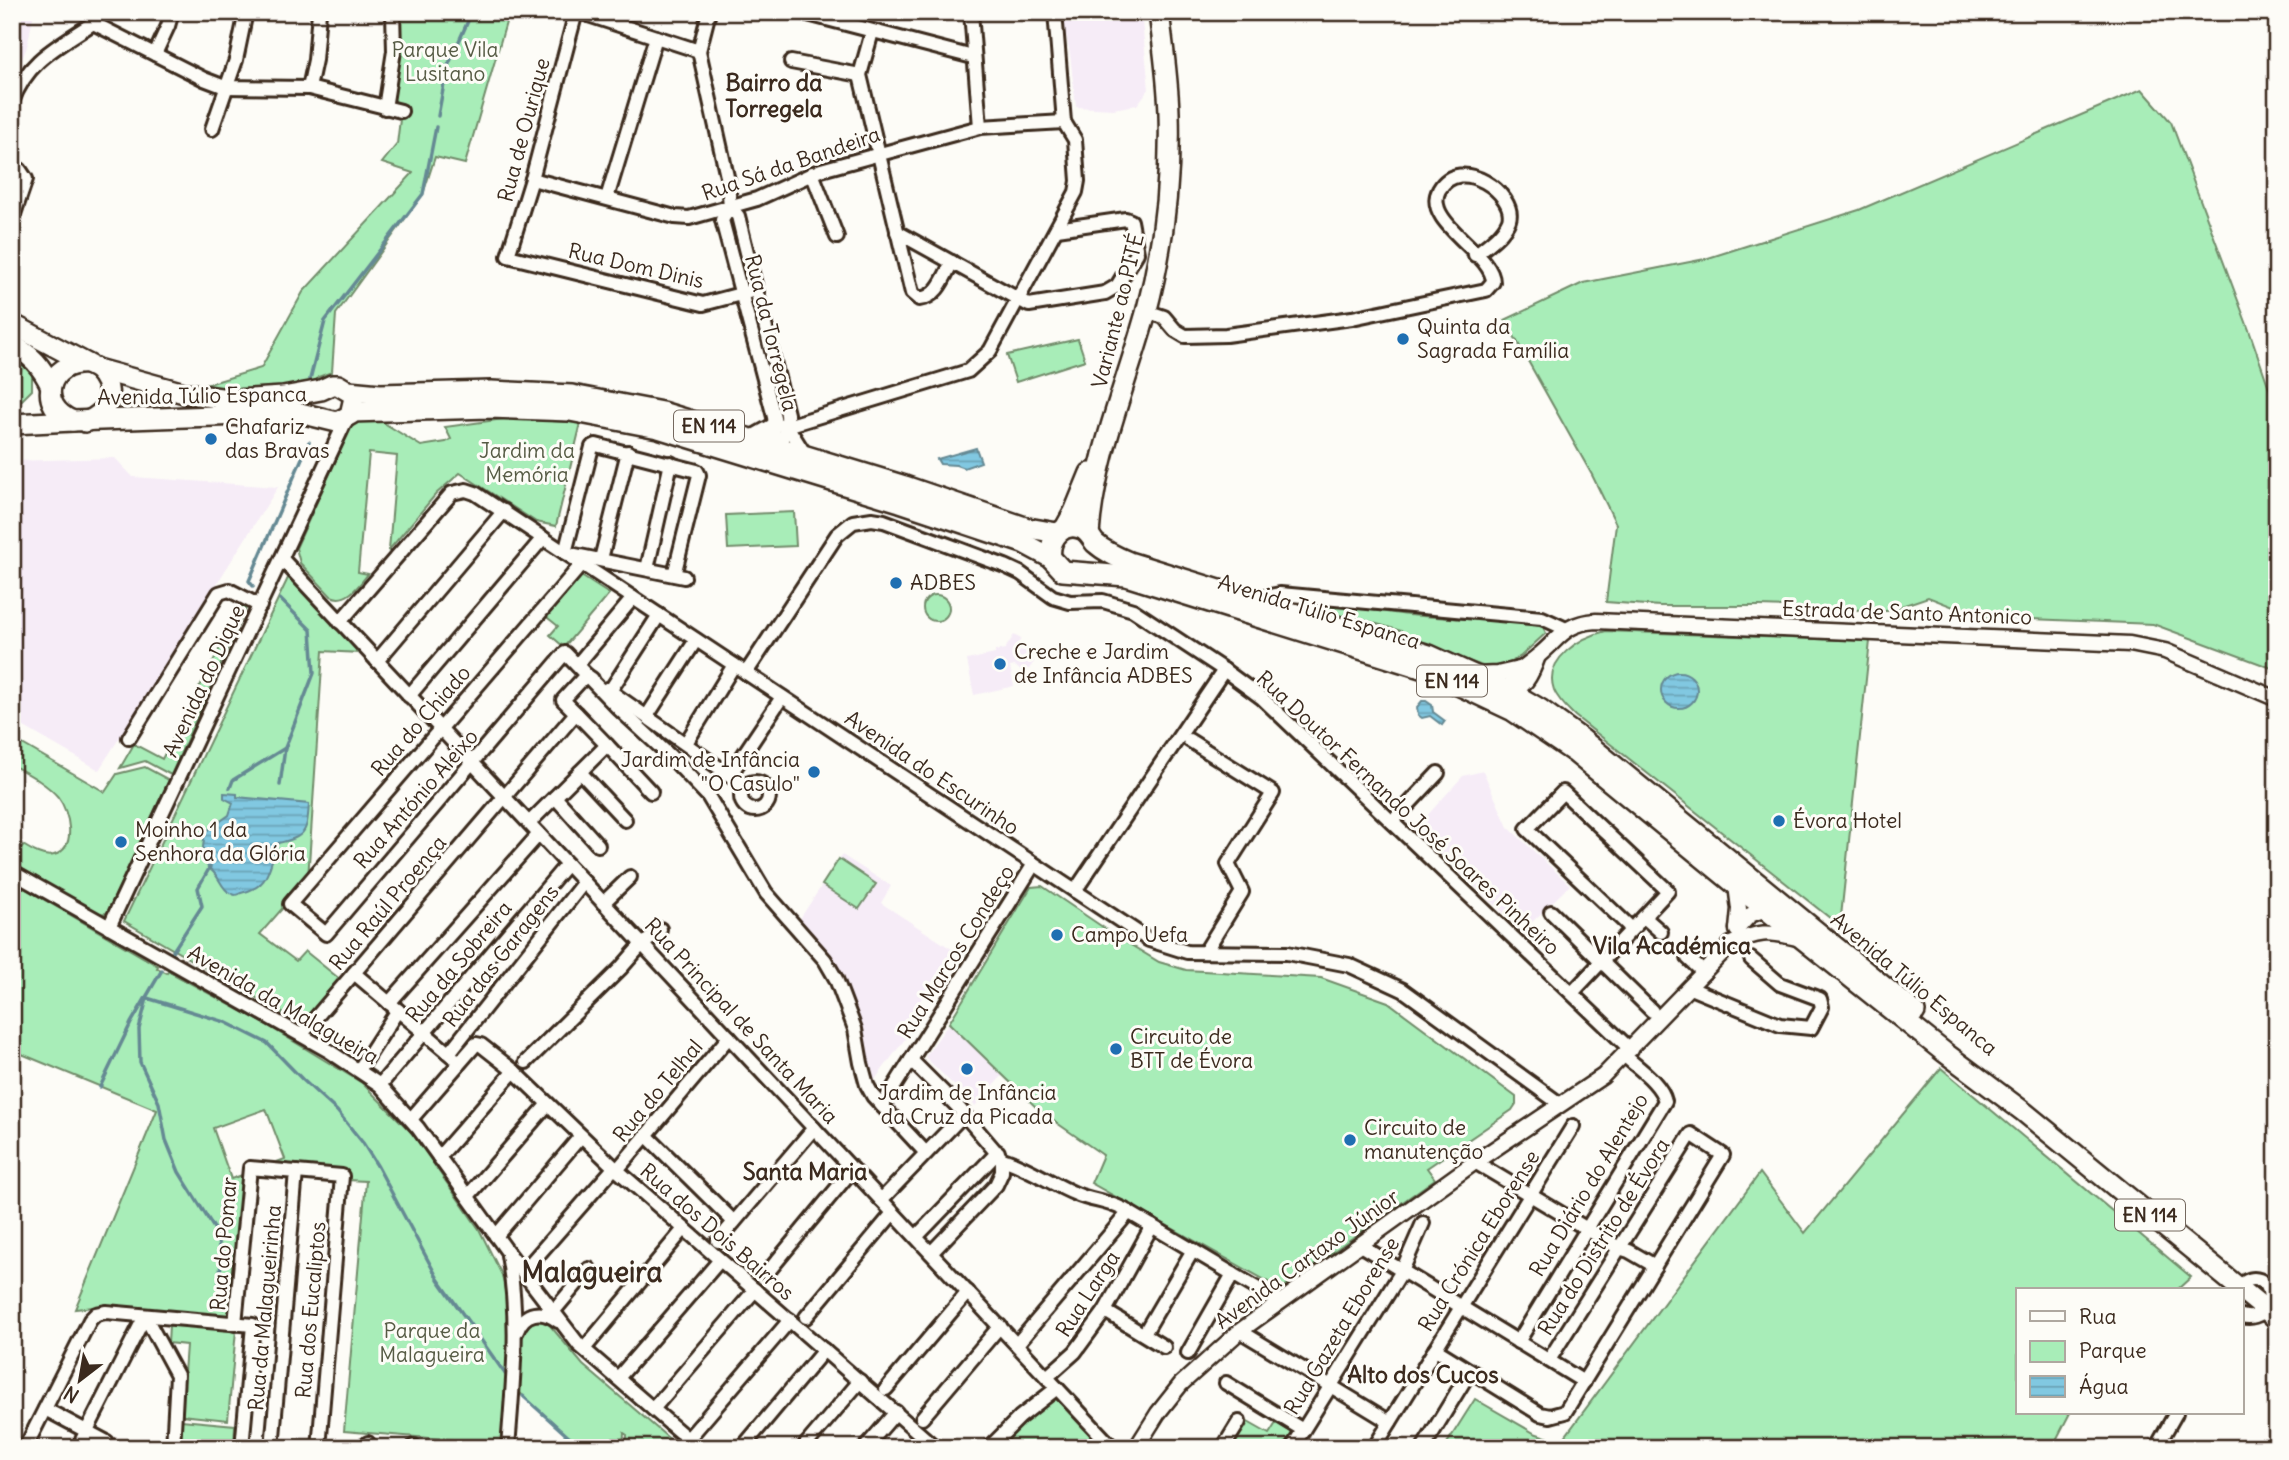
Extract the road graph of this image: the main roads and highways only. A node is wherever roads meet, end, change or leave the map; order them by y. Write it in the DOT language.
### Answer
graph roads {
  1 [pos="1151,12"];
  2 [pos="1159,12"];
  3 [pos="12,324"];
  4 [pos="12,345"];
  5 [pos="92,366"];
  6 [pos="51,389"];
  7 [pos="321,390"];
  8 [pos="348,391"];
  9 [pos="349,415"];
  10 [pos="324,419"];
  11 [pos="79,422"];
  12 [pos="12,424"];
  13 [pos="743,446"];
  14 [pos="1061,531"];
  15 [pos="1092,538"];
  16 [pos="1051,558"];
  17 [pos="1081,571"];
  18 [pos="1471,682"];
  19 [pos="1512,696"];
  20 [pos="1807,933"];
  21 [pos="2236,1288"];
  22 [pos="2244,1294"];
  23 [pos="2271,1314"];
  1 -- 14 [label="main road, Variante ao PITÉ"];
  2 -- 15 [label="main road, Variante ao PITÉ"];
  3 -- 5 [label="main road, Avenida Túlio Espanca"];
  4 -- 6 [label="main road, Avenida Túlio Espanca"];
  5 -- 6 [label="main road, Avenida Túlio Espanca"];
  5 -- 7 [label="main road, Avenida Túlio Espanca"];
  5 -- 11 [label="main road, Avenida Túlio Espanca"];
  6 -- 11 [label="main road, Avenida Túlio Espanca"];
  6 -- 12 [label="main road"];
  7 -- 8 [label="main road, Avenida Túlio Espanca"];
  7 -- 10 [label="main road, Avenida Túlio Espanca"];
  8 -- 9 [label="main road"];
  8 -- 13 [label="main road, Avenida Túlio Espanca / EN 114"];
  9 -- 10 [label="main road, Avenida Túlio Espanca"];
  9 -- 13 [label="main road, Avenida Túlio Espanca / EN 114"];
  10 -- 11 [label="main road, Avenida Túlio Espanca"];
  11 -- 12 [label="main road"];
  13 -- 14 [label="main road, Avenida Túlio Espanca / EN 114"];
  13 -- 16 [label="main road, Avenida Túlio Espanca / EN 114"];
  14 -- 15 [label="main road, Avenida Túlio Espanca"];
  14 -- 16 [label="main road"];
  15 -- 17 [label="main road"];
  15 -- 18 [label="main road, Avenida Túlio Espanca / EN 114"];
  16 -- 17 [label="main road, Avenida Túlio Espanca"];
  17 -- 18 [label="main road, Avenida Túlio Espanca / EN 114"];
  18 -- 19 [label="main road, Avenida Túlio Espanca / EN 114"];
  19 -- 20 [label="main road, Avenida Túlio Espanca / EN 114"];
  19 -- 20 [label="main road, Avenida Túlio Espanca / EN 114"];
  20 -- 21 [label="main road, Avenida Túlio Espanca / EN 114"];
  22 -- 23 [label="main road, EN 114"];
}
